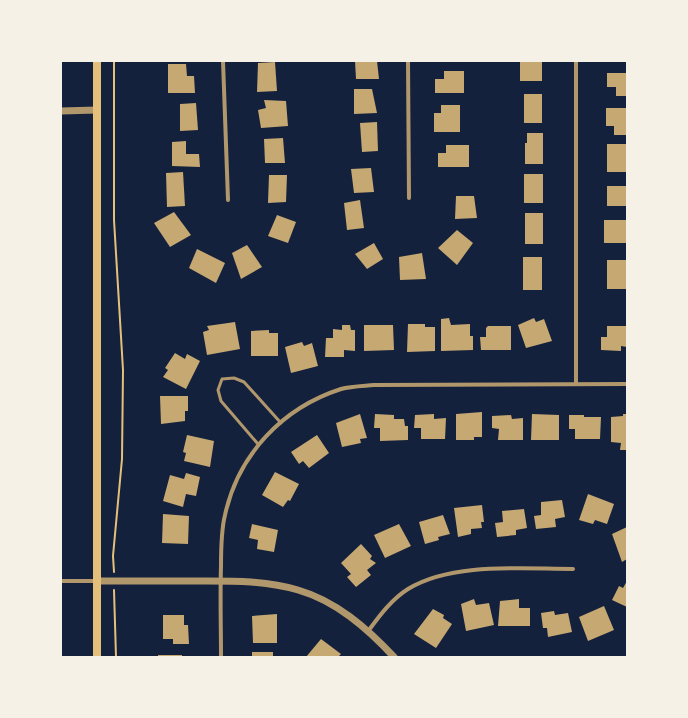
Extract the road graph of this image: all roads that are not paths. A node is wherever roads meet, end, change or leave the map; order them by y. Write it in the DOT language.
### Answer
graph roads {
  1 [pos="97,61"];
  2 [pos="223,61"];
  3 [pos="408,61"];
  4 [pos="576,61"];
  5 [pos="97,110"];
  6 [pos="61,111"];
  7 [pos="409,198"];
  8 [pos="228,200"];
  9 [pos="576,384"];
  10 [pos="627,384"];
  11 [pos="281,423"];
  12 [pos="258,444"];
  13 [pos="573,569"];
  14 [pos="61,581"];
  15 [pos="221,581"];
  16 [pos="97,582"];
  17 [pos="368,630"];
  18 [pos="97,657"];
  19 [pos="221,657"];
  20 [pos="394,657"];
  1 -- 5 [label="main road"];
  2 -- 8 [label="street"];
  3 -- 7 [label="street"];
  4 -- 9 [label="street"];
  5 -- 6 [label="street"];
  5 -- 16 [label="main road"];
  9 -- 10 [label="street"];
  9 -- 11 [label="street"];
  11 -- 12 [label="street"];
  11 -- 12 [label="lane"];
  12 -- 15 [label="street"];
  13 -- 17 [label="street"];
  14 -- 16 [label="street"];
  15 -- 16 [label="street"];
  15 -- 17 [label="street"];
  15 -- 19 [label="street"];
  16 -- 18 [label="main road"];
  17 -- 20 [label="street"];
}
